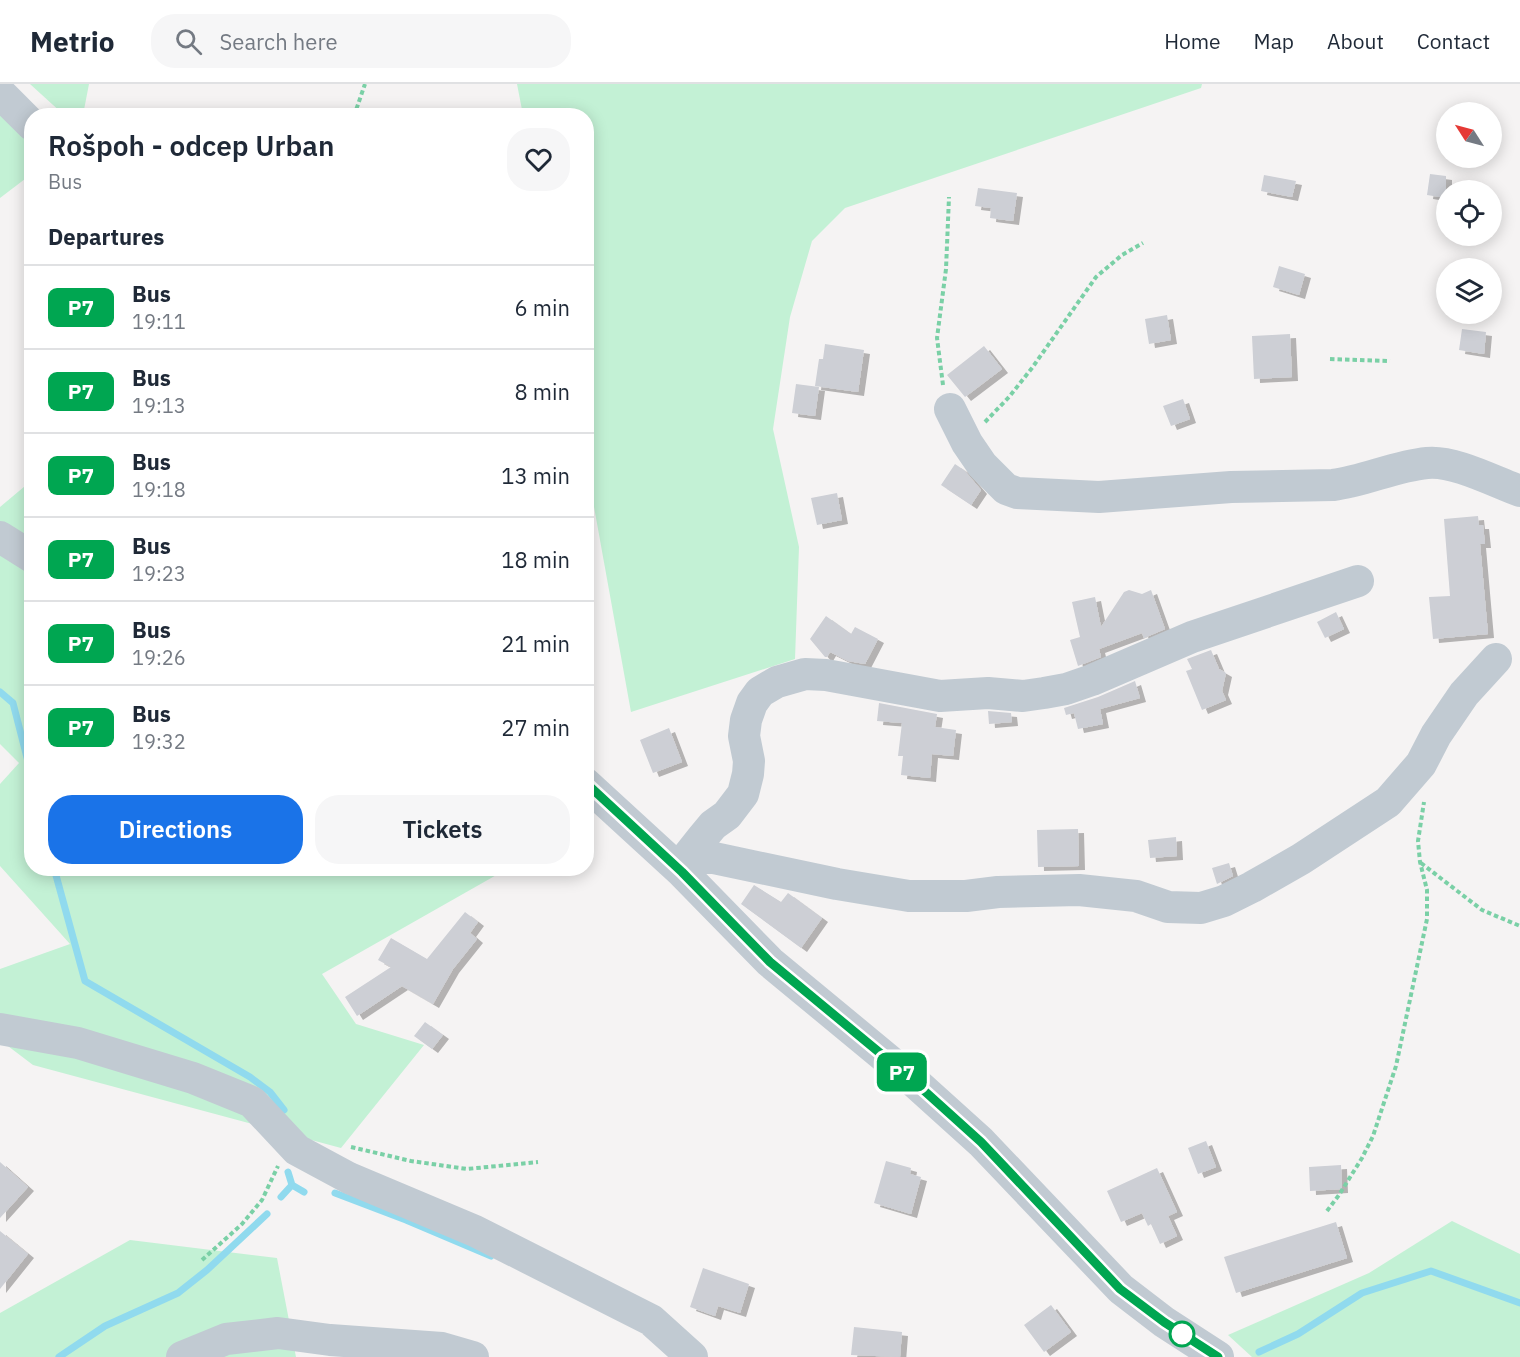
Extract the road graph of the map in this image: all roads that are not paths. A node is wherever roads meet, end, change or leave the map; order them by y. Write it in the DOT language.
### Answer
graph roads {
  1 [pos="0,93"];
  2 [pos="24,117"];
  3 [pos="950,408"];
  4 [pos="1520,491"];
  5 [pos="0,537"];
  6 [pos="24,552"];
  7 [pos="1358,581"];
  8 [pos="1496,659"];
  9 [pos="594,791"];
  10 [pos="678,861"];
  11 [pos="0,1029"];
  12 [pos="1215,1356"];
  13 [pos="182,1357"];
  14 [pos="473,1357"];
  15 [pos="692,1357"];
  1 -- 2 [label="street"];
  3 -- 4 [label="street"];
  5 -- 6 [label="street"];
  7 -- 10 [label="street"];
  8 -- 10 [label="street"];
  9 -- 10 [label="street"];
  10 -- 12 [label="street"];
  11 -- 15 [label="street"];
  13 -- 14 [label="street"];
}
